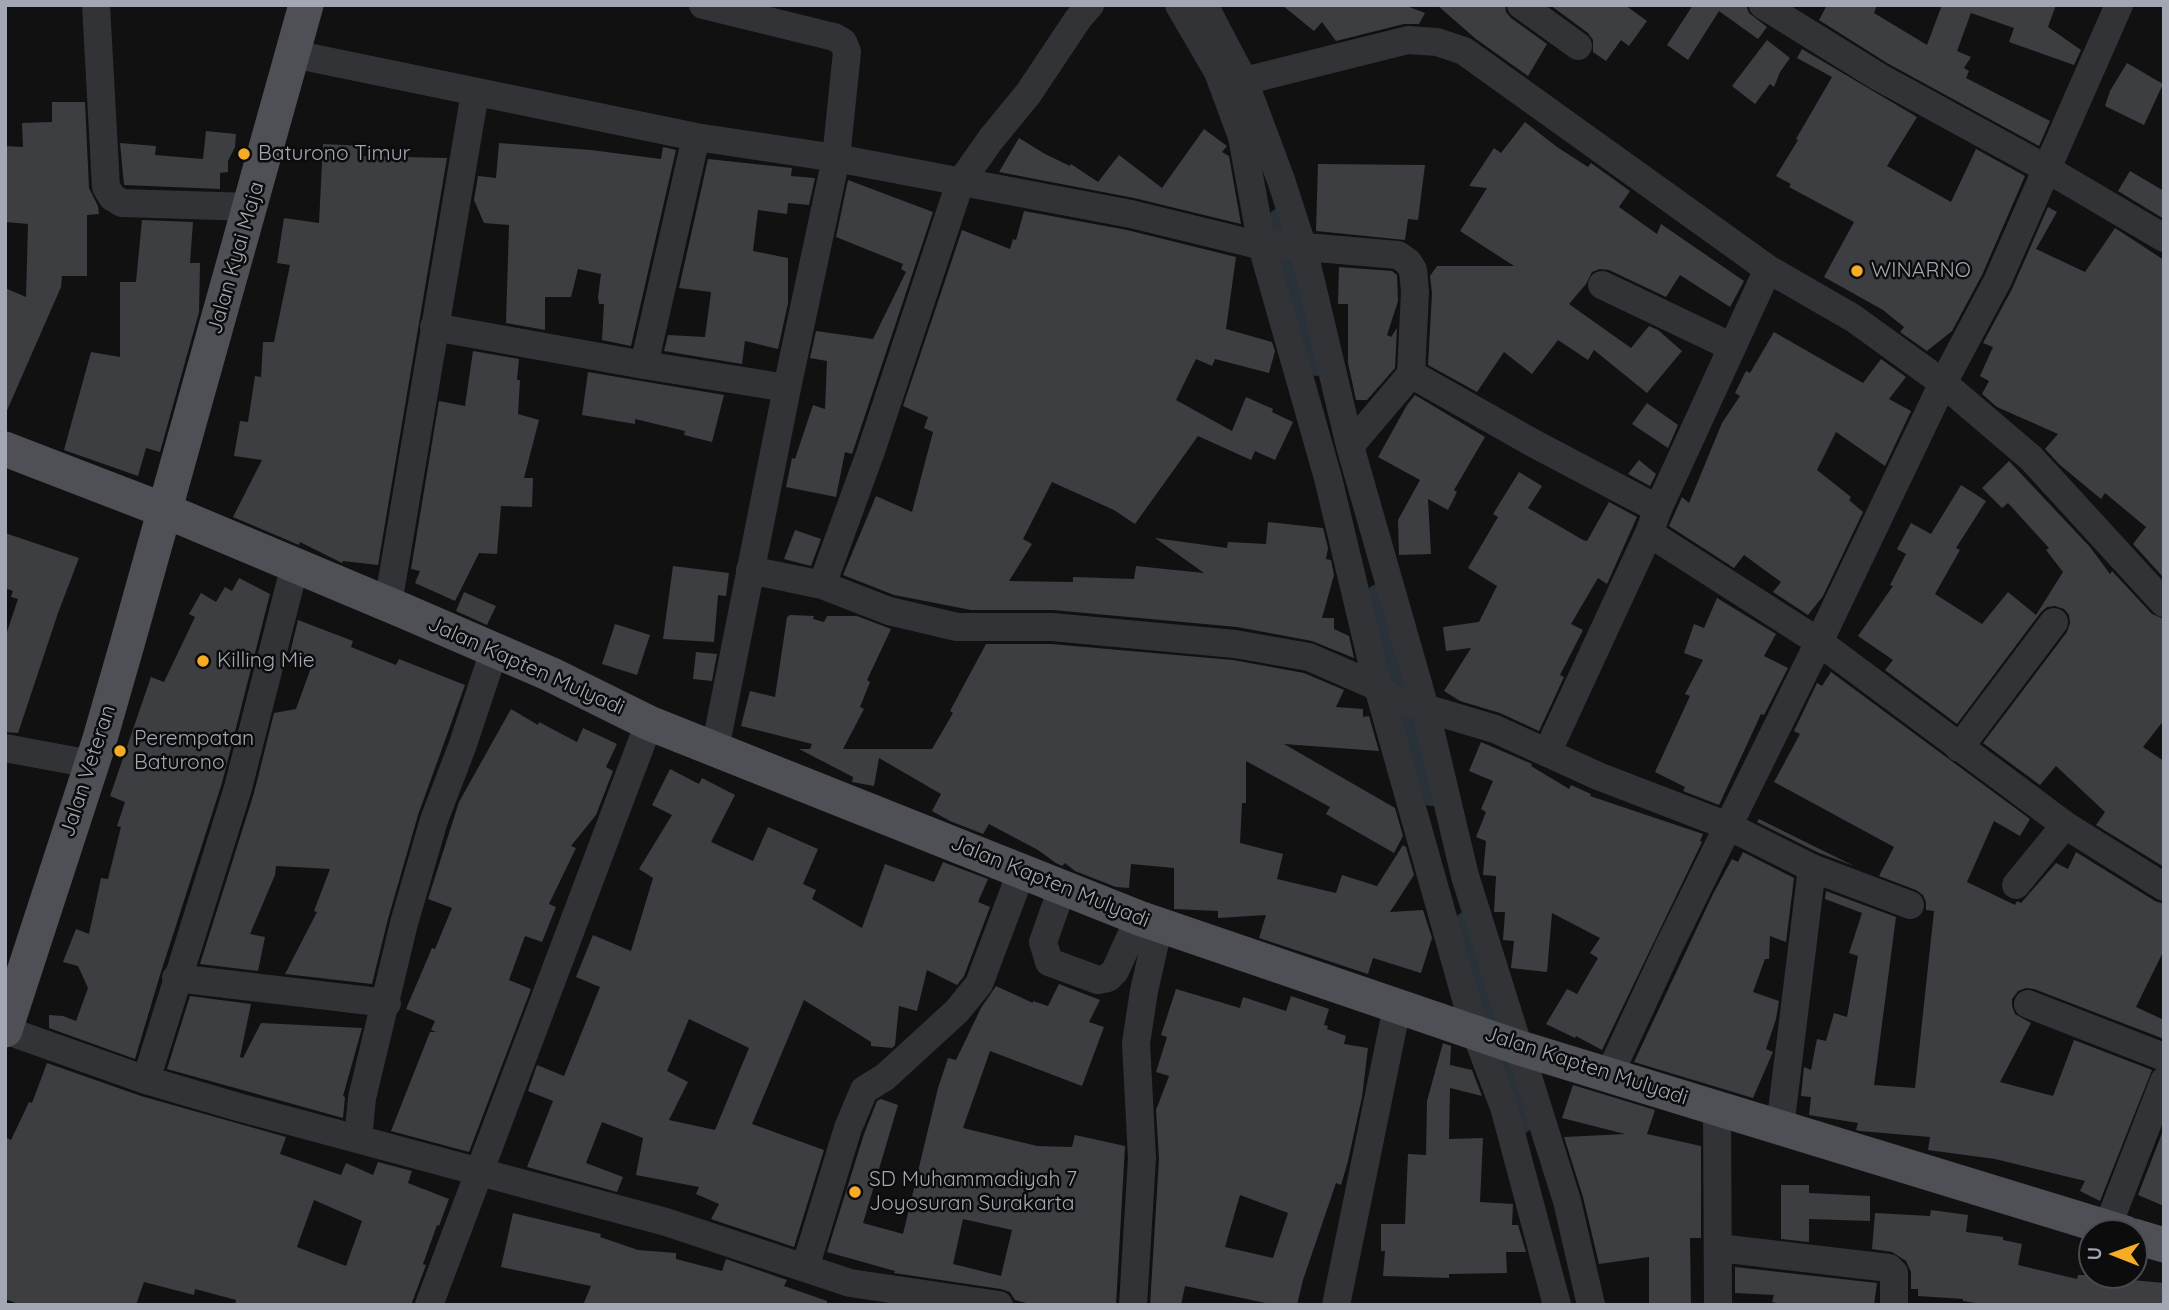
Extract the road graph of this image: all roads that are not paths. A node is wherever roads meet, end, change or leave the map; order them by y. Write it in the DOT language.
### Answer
graph roads {
  1 [pos="96,5"];
  2 [pos="306,5"];
  3 [pos="703,5"];
  4 [pos="1090,5"];
  5 [pos="1179,5"];
  6 [pos="1204,5"];
  7 [pos="1521,5"];
  8 [pos="1763,5"];
  9 [pos="2119,5"];
  10 [pos="1578,46"];
  11 [pos="293,54"];
  12 [pos="1244,81"];
  13 [pos="475,93"];
  14 [pos="696,137"];
  15 [pos="836,158"];
  16 [pos="2047,169"];
  17 [pos="960,183"];
  18 [pos="251,206"];
  19 [pos="2164,238"];
  20 [pos="1283,246"];
  21 [pos="1768,269"];
  22 [pos="1602,285"];
  23 [pos="434,327"];
  24 [pos="1732,347"];
  25 [pos="644,365"];
  26 [pos="1411,374"];
  27 [pos="1943,383"];
  28 [pos="787,388"];
  29 [pos="1350,446"];
  30 [pos="5,449"];
  31 [pos="166,511"];
  32 [pos="1654,521"];
  33 [pos="295,565"];
  34 [pos="750,570"];
  35 [pos="821,585"];
  36 [pos="2164,603"];
  37 [pos="388,604"];
  38 [pos="2054,622"];
  39 [pos="1819,642"];
  40 [pos="494,651"];
  41 [pos="1402,699"];
  42 [pos="649,723"];
  43 [pos="5,748"];
  44 [pos="1959,748"];
  45 [pos="715,749"];
  46 [pos="1547,753"];
  47 [pos="92,764"];
  48 [pos="2065,825"];
  49 [pos="1728,826"];
  50 [pos="1812,868"];
  51 [pos="1022,870"];
  52 [pos="2016,885"];
  53 [pos="1063,886"];
  54 [pos="2164,887"];
  55 [pos="1910,905"];
  56 [pos="1149,921"];
  57 [pos="176,978"];
  58 [pos="387,1003"];
  59 [pos="2028,1004"];
  60 [pos="1397,1007"];
  61 [pos="5,1030"];
  62 [pos="1478,1032"];
  63 [pos="1517,1047"];
  64 [pos="2164,1057"];
  65 [pos="1609,1075"];
  66 [pos="146,1080"];
  67 [pos="2164,1081"];
  68 [pos="1717,1108"];
  69 [pos="1780,1127"];
  70 [pos="358,1139"];
  71 [pos="478,1170"];
  72 [pos="2080,1219"];
  73 [pos="2126,1219"];
  74 [pos="1719,1248"];
  75 [pos="805,1268"];
  76 [pos="847,1294"];
  77 [pos="429,1305"];
  78 [pos="999,1305"];
  79 [pos="1133,1305"];
  80 [pos="1336,1305"];
  81 [pos="1557,1305"];
  82 [pos="1591,1305"];
  83 [pos="1718,1305"];
  84 [pos="1894,1305"];
  1 -- 18 [label="street"];
  2 -- 11 [label="main road, Jalan Kyai Maja"];
  3 -- 15 [label="street"];
  4 -- 17 [label="street"];
  5 -- 20 [label="street"];
  6 -- 12 [label="street"];
  7 -- 10 [label="street"];
  8 -- 16 [label="street"];
  9 -- 16 [label="street"];
  11 -- 13 [label="street"];
  11 -- 18 [label="main road, Jalan Kyai Maja"];
  12 -- 20 [label="street"];
  12 -- 21 [label="street"];
  13 -- 14 [label="street"];
  13 -- 23 [label="street"];
  14 -- 15 [label="street"];
  14 -- 25 [label="street"];
  15 -- 17 [label="street"];
  15 -- 28 [label="street"];
  16 -- 19 [label="street"];
  16 -- 27 [label="street"];
  17 -- 20 [label="street"];
  17 -- 35 [label="street"];
  18 -- 31 [label="main road, Jalan Kyai Maja"];
  20 -- 26 [label="street"];
  20 -- 29 [label="street"];
  20 -- 41 [label="street"];
  21 -- 24 [label="street"];
  21 -- 27 [label="street"];
  22 -- 24 [label="street"];
  23 -- 25 [label="street"];
  23 -- 37 [label="street"];
  24 -- 32 [label="street"];
  25 -- 28 [label="street"];
  26 -- 29 [label="street"];
  26 -- 32 [label="street"];
  27 -- 36 [label="street"];
  27 -- 39 [label="street"];
  28 -- 34 [label="street"];
  29 -- 41 [label="street"];
  30 -- 31 [label="main road, Jalan Kapten Mulyadi"];
  31 -- 33 [label="main road, Jalan Kapten Mulyadi"];
  31 -- 47 [label="main road, Jalan Veteran"];
  32 -- 39 [label="street"];
  32 -- 46 [label="street"];
  33 -- 37 [label="main road, Jalan Kapten Mulyadi"];
  33 -- 57 [label="street"];
  34 -- 35 [label="street"];
  34 -- 45 [label="street"];
  35 -- 41 [label="street"];
  37 -- 40 [label="main road, Jalan Kapten Mulyadi"];
  38 -- 44 [label="street"];
  39 -- 44 [label="street"];
  39 -- 49 [label="street"];
  40 -- 42 [label="main road, Jalan Kapten Mulyadi"];
  40 -- 58 [label="street"];
  41 -- 46 [label="street"];
  41 -- 62 [label="street"];
  41 -- 63 [label="street"];
  42 -- 45 [label="main road, Jalan Kapten Mulyadi"];
  42 -- 71 [label="street"];
  43 -- 47 [label="street"];
  44 -- 48 [label="street"];
  45 -- 51 [label="main road, Jalan Kapten Mulyadi"];
  46 -- 49 [label="street"];
  47 -- 61 [label="main road, Jalan Veteran"];
  48 -- 52 [label="street"];
  48 -- 54 [label="street"];
  49 -- 50 [label="street"];
  49 -- 65 [label="street"];
  50 -- 55 [label="street"];
  50 -- 69 [label="street"];
  51 -- 53 [label="main road, Jalan Kapten Mulyadi"];
  51 -- 75 [label="street"];
  53 -- 56 [label="main road, Jalan Kapten Mulyadi"];
  53 -- 56 [label="street"];
  56 -- 60 [label="main road, Jalan Kapten Mulyadi"];
  56 -- 79 [label="street"];
  57 -- 58 [label="street"];
  57 -- 66 [label="street"];
  58 -- 70 [label="street"];
  59 -- 64 [label="street"];
  60 -- 62 [label="main road, Jalan Kapten Mulyadi"];
  60 -- 80 [label="street"];
  61 -- 66 [label="street"];
  62 -- 63 [label="main road, Jalan Kapten Mulyadi"];
  62 -- 81 [label="street"];
  63 -- 65 [label="main road, Jalan Kapten Mulyadi"];
  63 -- 82 [label="street"];
  65 -- 68 [label="main road, Jalan Kapten Mulyadi"];
  66 -- 70 [label="street"];
  67 -- 73 [label="street"];
  68 -- 69 [label="main road, Jalan Kapten Mulyadi"];
  68 -- 74 [label="street"];
  69 -- 72 [label="main road, Jalan Kapten Mulyadi"];
  70 -- 71 [label="street"];
  71 -- 75 [label="street"];
  71 -- 77 [label="street"];
  74 -- 83 [label="street"];
  74 -- 84 [label="street"];
  75 -- 76 [label="street"];
  76 -- 78 [label="street"];
}
